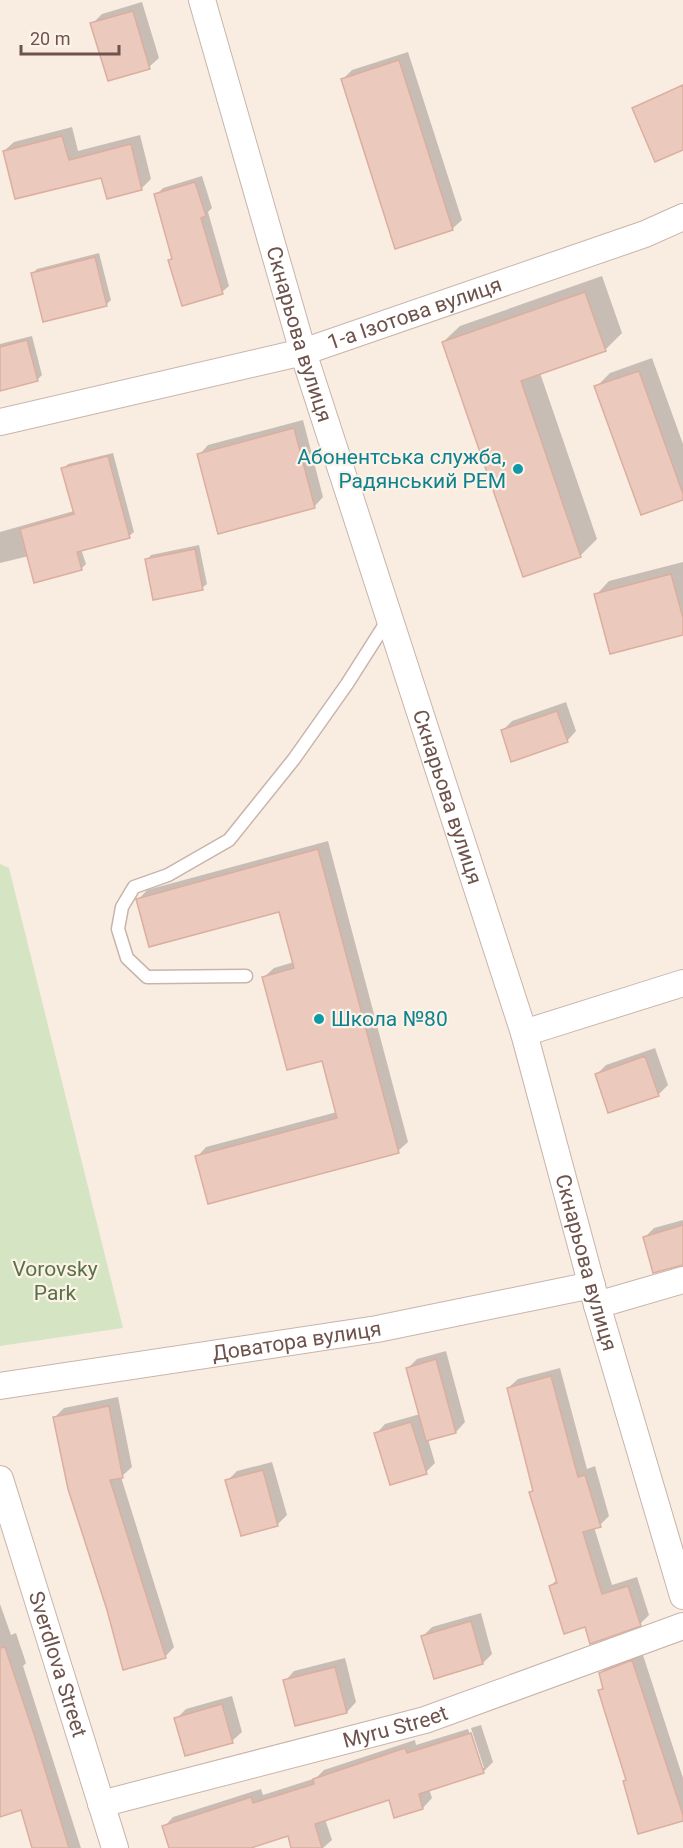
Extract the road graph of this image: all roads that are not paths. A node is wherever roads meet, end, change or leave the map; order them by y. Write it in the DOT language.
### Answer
graph roads {
  1 [pos="202,0"];
  2 [pos="683,217"];
  3 [pos="303,352"];
  4 [pos="0,422"];
  5 [pos="389,617"];
  6 [pos="246,976"];
  7 [pos="683,983"];
  8 [pos="524,1033"];
  9 [pos="683,1280"];
  10 [pos="595,1295"];
  11 [pos="0,1386"];
  12 [pos="0,1479"];
  13 [pos="683,1596"];
  14 [pos="683,1626"];
  15 [pos="101,1804"];
  16 [pos="115,1848"];
  1 -- 3 [label="street, Скнарьова вулиця"];
  2 -- 3 [label="street, 1-а Ізотова вулиця"];
  3 -- 4 [label="street, 1-а Ізотова вулиця"];
  3 -- 5 [label="street, Скнарьова вулиця"];
  5 -- 6 [label="lane"];
  5 -- 8 [label="street, Скнарьова вулиця"];
  7 -- 8 [label="street"];
  8 -- 10 [label="street, Скнарьова вулиця"];
  9 -- 10 [label="street, Доватора вулиця"];
  10 -- 11 [label="street, Доватора вулиця"];
  10 -- 13 [label="street, Скнарьова вулиця"];
  12 -- 15 [label="street, Sverdlova Street"];
  14 -- 15 [label="street, Myru Street"];
  15 -- 16 [label="street, Sverdlova Street"];
}
